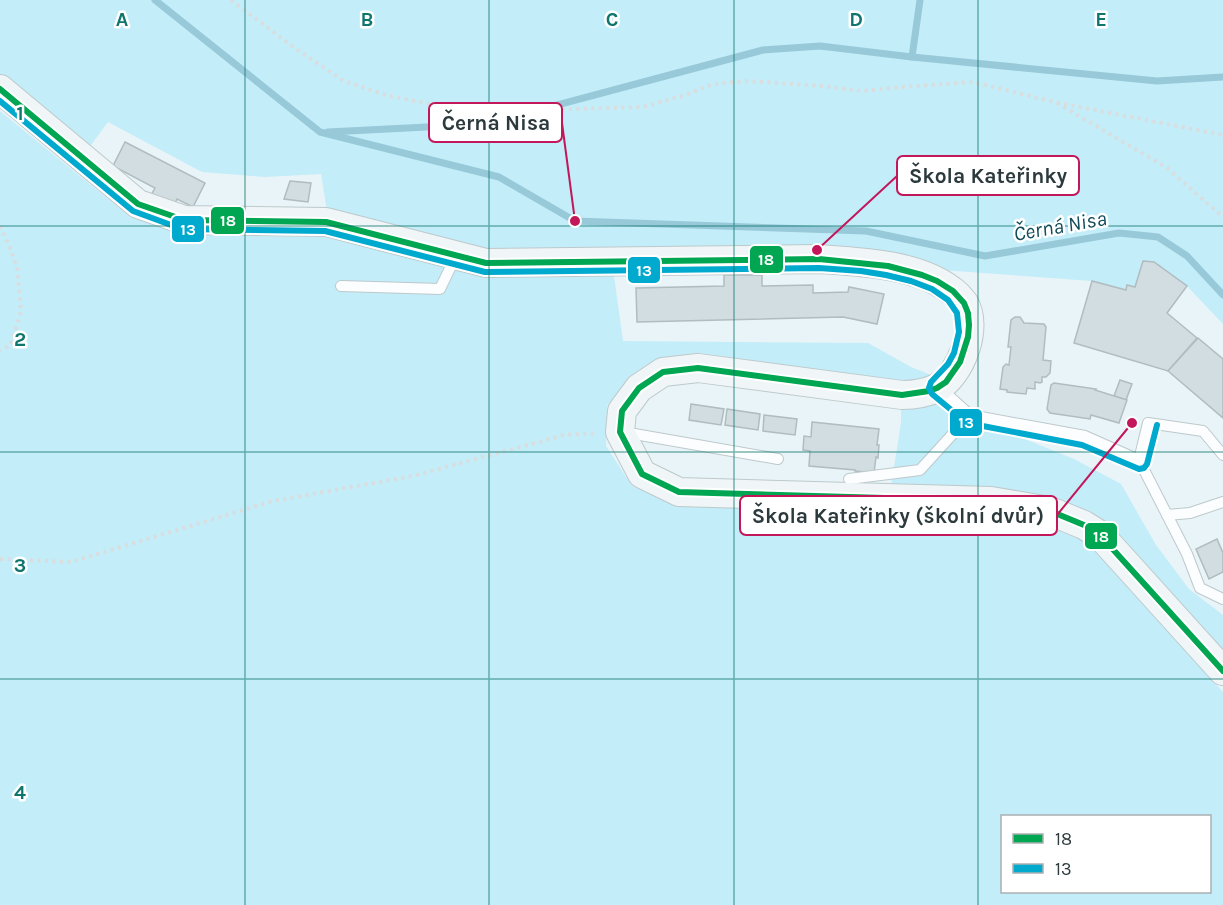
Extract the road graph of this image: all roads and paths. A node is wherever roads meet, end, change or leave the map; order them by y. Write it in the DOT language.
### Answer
graph roads {
  1 [pos="231,0"];
  2 [pos="0,89"];
  3 [pos="1054,102"];
  4 [pos="1223,135"];
  5 [pos="1223,217"];
  6 [pos="0,226"];
  7 [pos="454,254"];
  8 [pos="341,286"];
  9 [pos="0,350"];
  10 [pos="938,387"];
  11 [pos="970,415"];
  12 [pos="620,432"];
  13 [pos="1223,455"];
  14 [pos="778,459"];
  15 [pos="1139,460"];
  16 [pos="849,479"];
  17 [pos="1223,502"];
  18 [pos="1167,515"];
  19 [pos="0,559"];
  20 [pos="1223,599"];
  21 [pos="1223,671"];
  1 -- 3 [label="path"];
  2 -- 7 [label="street"];
  3 -- 4 [label="path"];
  3 -- 5 [label="path"];
  6 -- 9 [label="path"];
  7 -- 8 [label="lane"];
  7 -- 10 [label="street"];
  10 -- 11 [label="lane"];
  10 -- 12 [label="street"];
  11 -- 15 [label="lane"];
  11 -- 16 [label="lane"];
  12 -- 14 [label="lane"];
  12 -- 19 [label="path"];
  12 -- 21 [label="street"];
  13 -- 15 [label="lane"];
  15 -- 18 [label="lane"];
  17 -- 18 [label="lane"];
  18 -- 20 [label="lane"];
}
